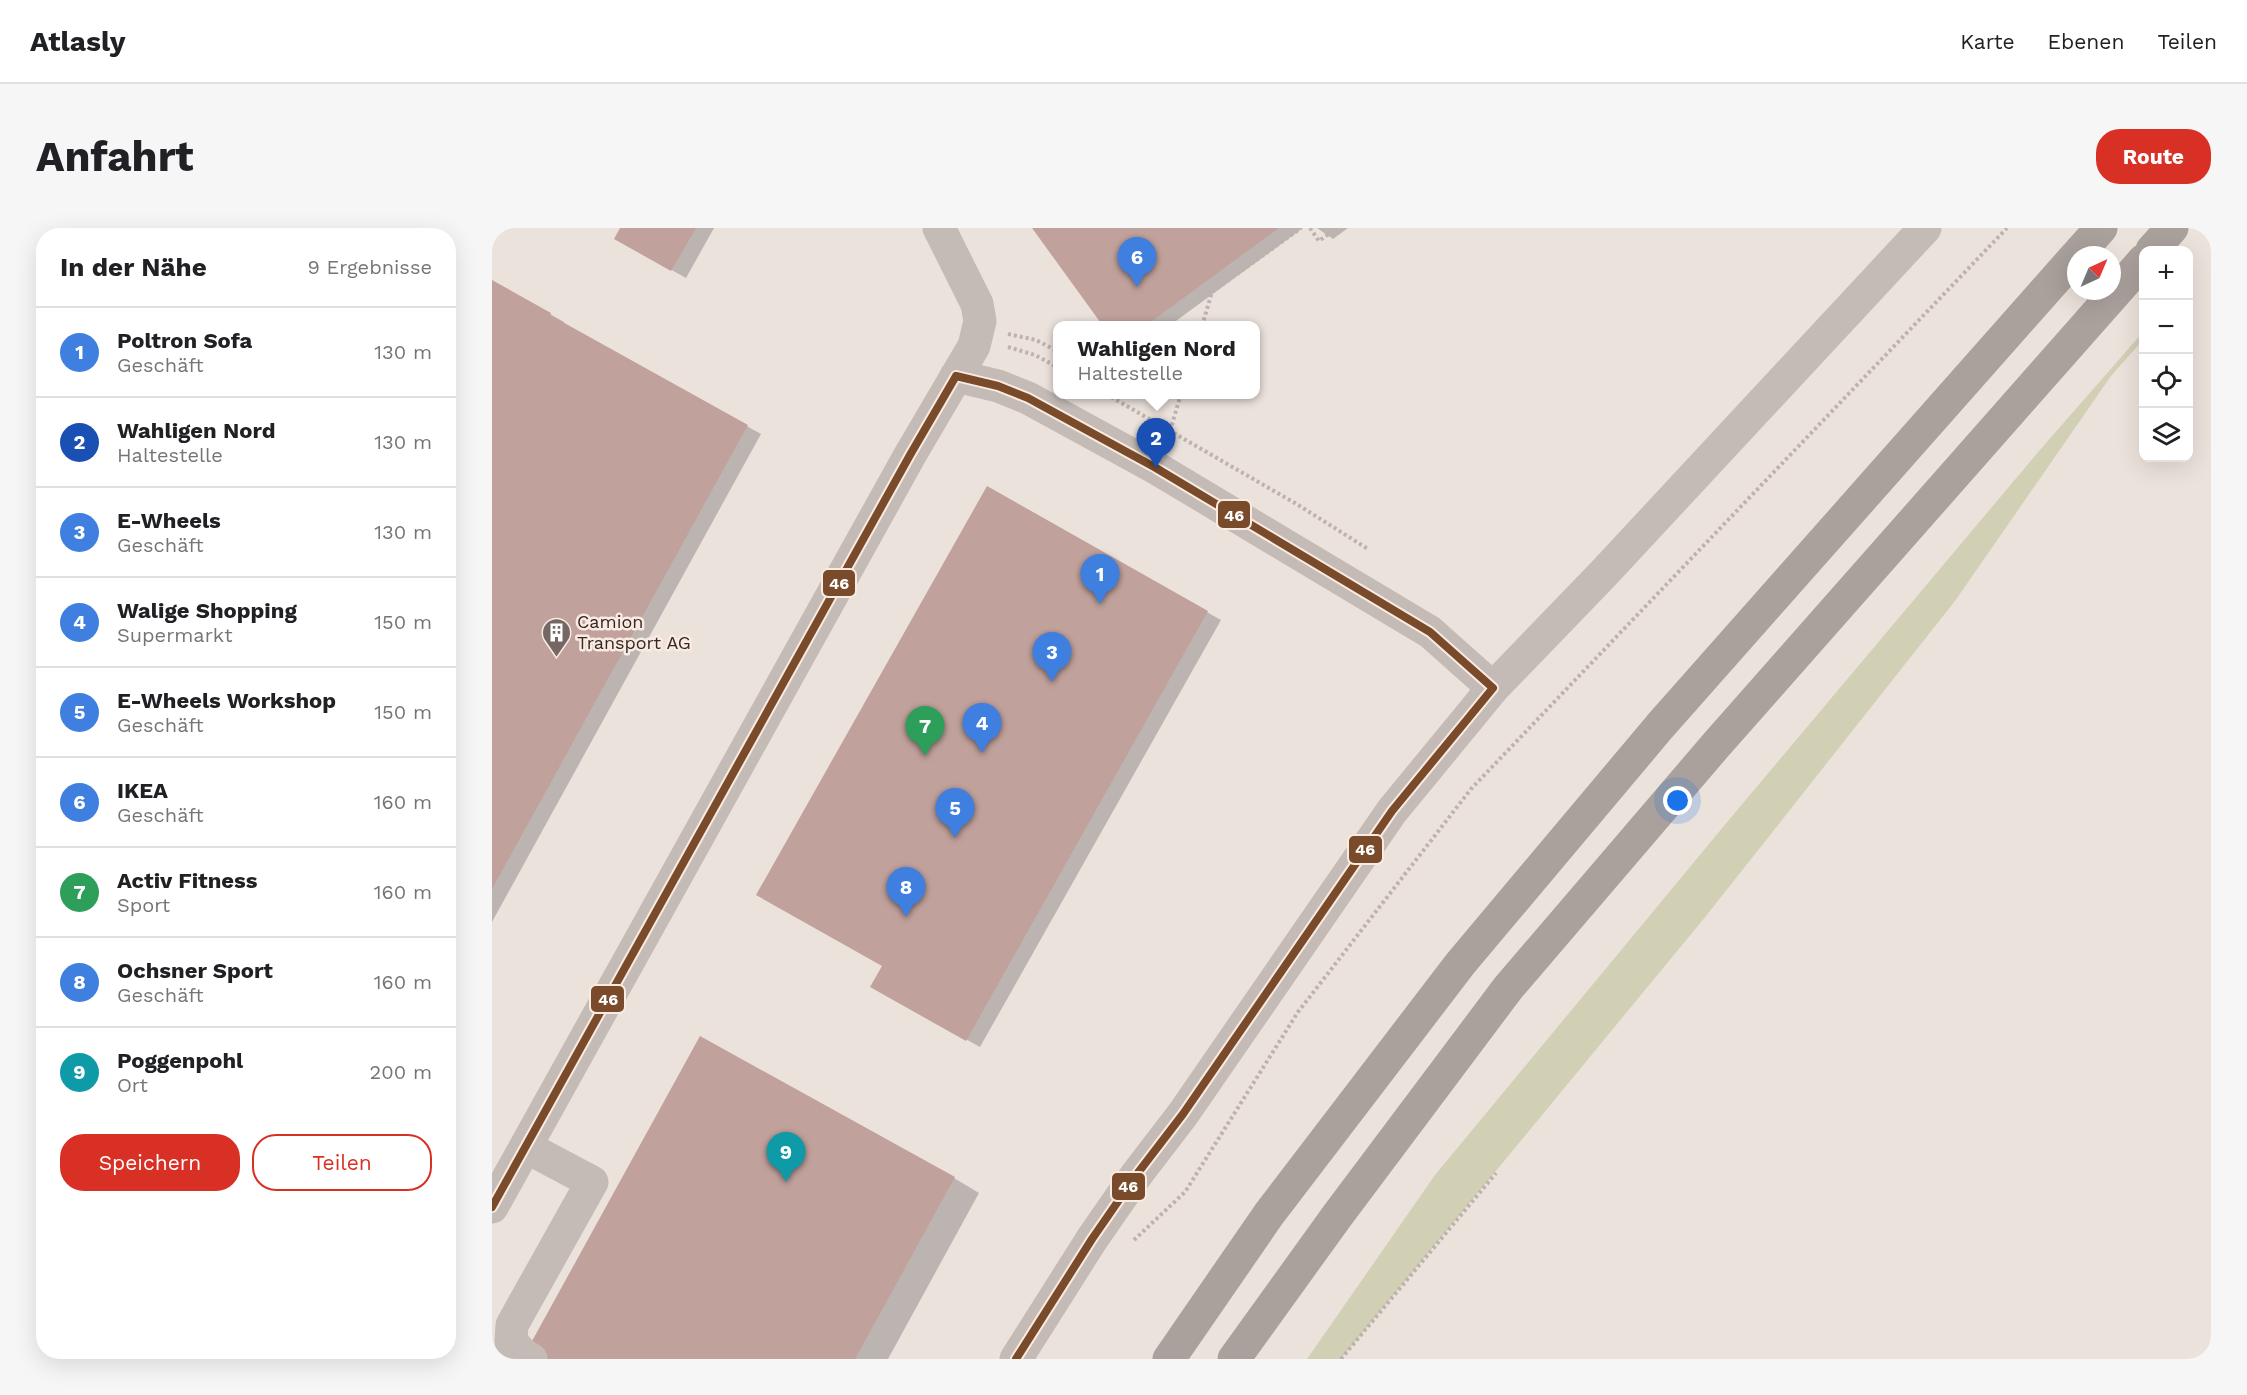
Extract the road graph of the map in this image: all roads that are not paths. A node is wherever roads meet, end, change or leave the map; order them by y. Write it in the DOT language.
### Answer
graph roads {
  1 [pos="939,228"];
  2 [pos="1925,228"];
  3 [pos="2101,228"];
  4 [pos="2172,228"];
  5 [pos="2085,246"];
  6 [pos="2156,246"];
  7 [pos="2067,266"];
  8 [pos="2139,266"];
  9 [pos="956,376"];
  10 [pos="1493,688"];
  11 [pos="526,1147"];
  12 [pos="492,1207"];
  13 [pos="531,1359"];
  14 [pos="1016,1359"];
  15 [pos="1169,1359"];
  16 [pos="1234,1359"];
  1 -- 9 [label="street"];
  2 -- 10 [label="street"];
  3 -- 5 [label="highway"];
  4 -- 6 [label="highway"];
  7 -- 15 [label="highway"];
  8 -- 16 [label="highway"];
  9 -- 10 [label="street"];
  9 -- 11 [label="street"];
  10 -- 14 [label="street"];
  11 -- 12 [label="street"];
  11 -- 13 [label="street"];
}
